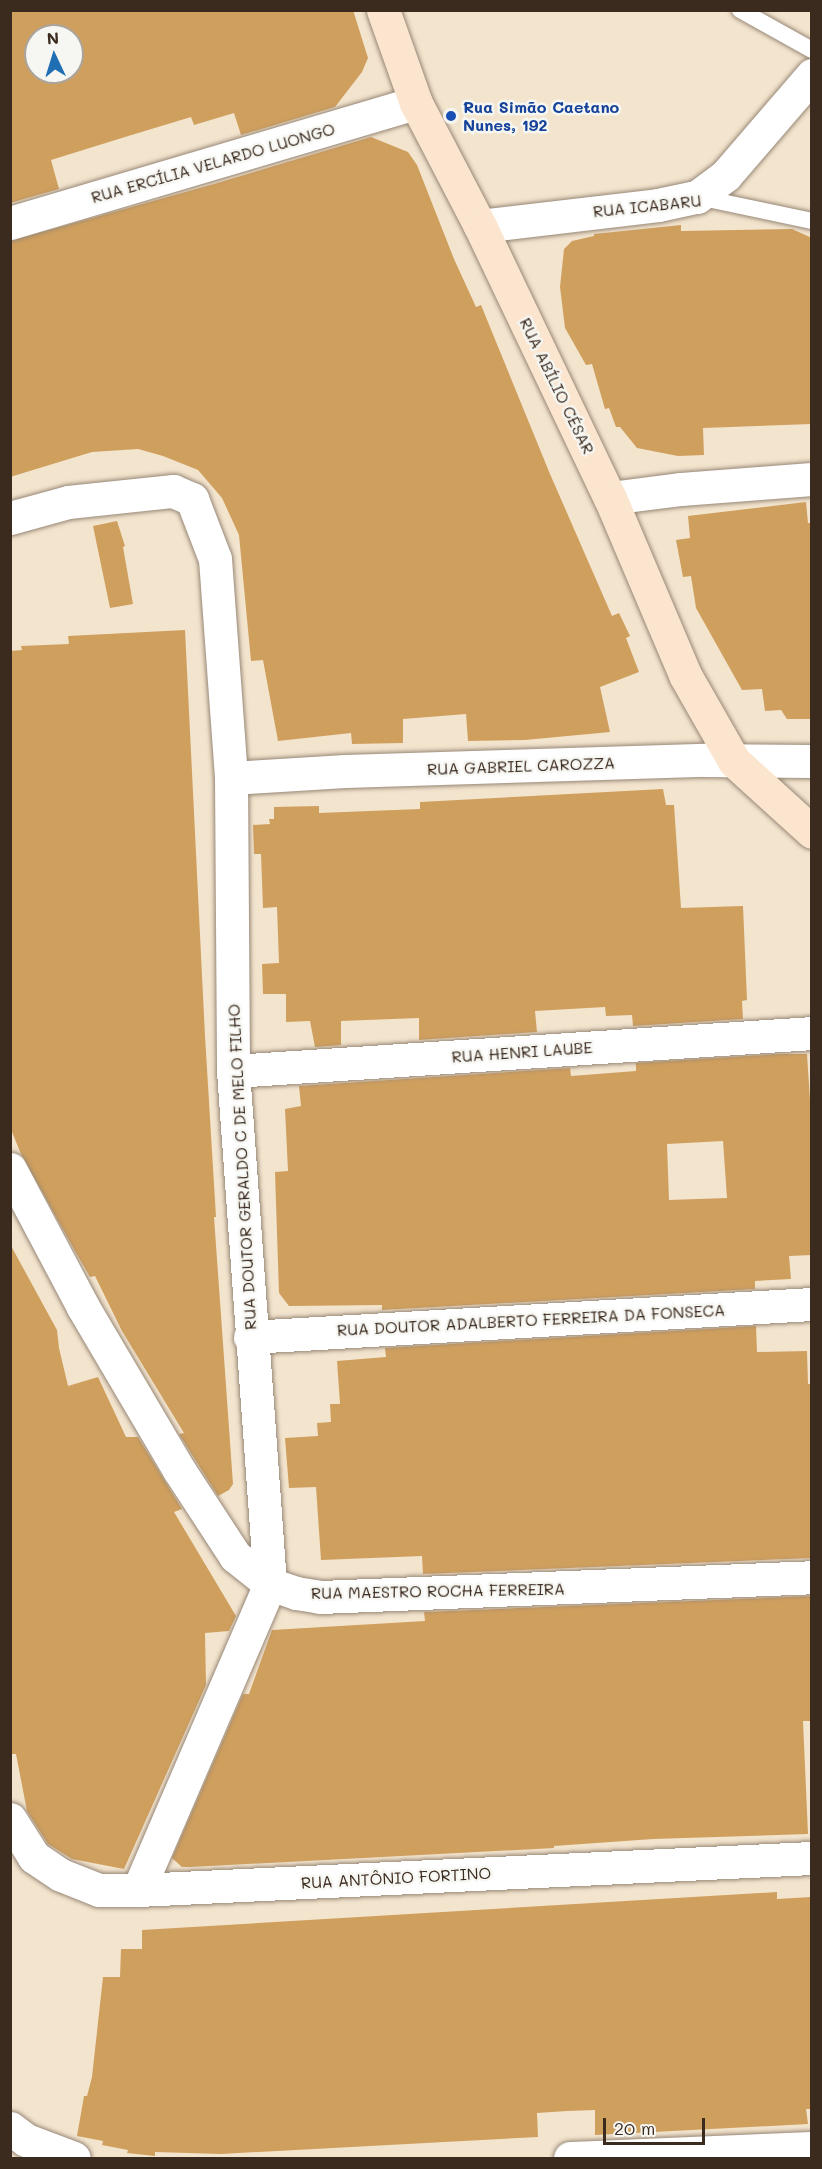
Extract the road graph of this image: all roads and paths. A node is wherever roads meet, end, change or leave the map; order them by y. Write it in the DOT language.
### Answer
graph roads {
  1 [pos="383,10"];
  2 [pos="740,10"];
  3 [pos="812,50"];
  4 [pos="812,75"];
  5 [pos="416,104"];
  6 [pos="698,197"];
  7 [pos="812,221"];
  8 [pos="10,223"];
  9 [pos="480,226"];
  10 [pos="812,478"];
  11 [pos="610,498"];
  12 [pos="10,518"];
  13 [pos="734,761"];
  14 [pos="812,761"];
  15 [pos="231,778"];
  16 [pos="812,832"];
  17 [pos="812,1033"];
  18 [pos="233,1071"];
  19 [pos="10,1169"];
  20 [pos="812,1304"];
  21 [pos="250,1336"];
  22 [pos="812,1577"];
  23 [pos="270,1584"];
  24 [pos="10,1819"];
  25 [pos="812,1858"];
  26 [pos="138,1890"];
  27 [pos="10,2128"];
  28 [pos="812,2148"];
  29 [pos="74,2158"];
  30 [pos="570,2158"];
  1 -- 5 [label="main road, RUA ABÍLIO CÉSAR"];
  2 -- 3 [label="lane"];
  4 -- 6 [label="street"];
  5 -- 8 [label="street, RUA ERCÍLIA VELARDO LUONGO"];
  5 -- 9 [label="main road, RUA ABÍLIO CÉSAR"];
  6 -- 7 [label="lane, RUA ICABARU"];
  6 -- 9 [label="street, RUA ICABARU"];
  9 -- 11 [label="main road, RUA ABÍLIO CÉSAR"];
  10 -- 11 [label="street"];
  11 -- 13 [label="main road, RUA ABÍLIO CÉSAR"];
  12 -- 15 [label="street, RUA DOUTOR GERALDO C DE MELO FILHO"];
  13 -- 14 [label="street, RUA GABRIEL CAROZZA"];
  13 -- 15 [label="street, RUA GABRIEL CAROZZA"];
  13 -- 16 [label="main road, RUA ABÍLIO CÉSAR"];
  15 -- 18 [label="street, RUA DOUTOR GERALDO C DE MELO FILHO"];
  17 -- 18 [label="street, RUA HENRI LAUBE"];
  18 -- 21 [label="street, RUA DOUTOR GERALDO C DE MELO FILHO"];
  19 -- 23 [label="street, RUA MAESTRO ROCHA FERREIRA"];
  20 -- 21 [label="street, RUA DOUTOR ADALBERTO FERREIRA DA FONSECA"];
  21 -- 23 [label="street, RUA DOUTOR GERALDO C DE MELO FILHO"];
  22 -- 23 [label="street, RUA MAESTRO ROCHA FERREIRA"];
  23 -- 26 [label="street, RUA DOUTOR GERALDO C DE MELO FILHO"];
  24 -- 26 [label="street, RUA ANTÔNIO FORTINO"];
  25 -- 26 [label="street, RUA ANTÔNIO FORTINO"];
  27 -- 29 [label="street"];
  28 -- 30 [label="street"];
}
